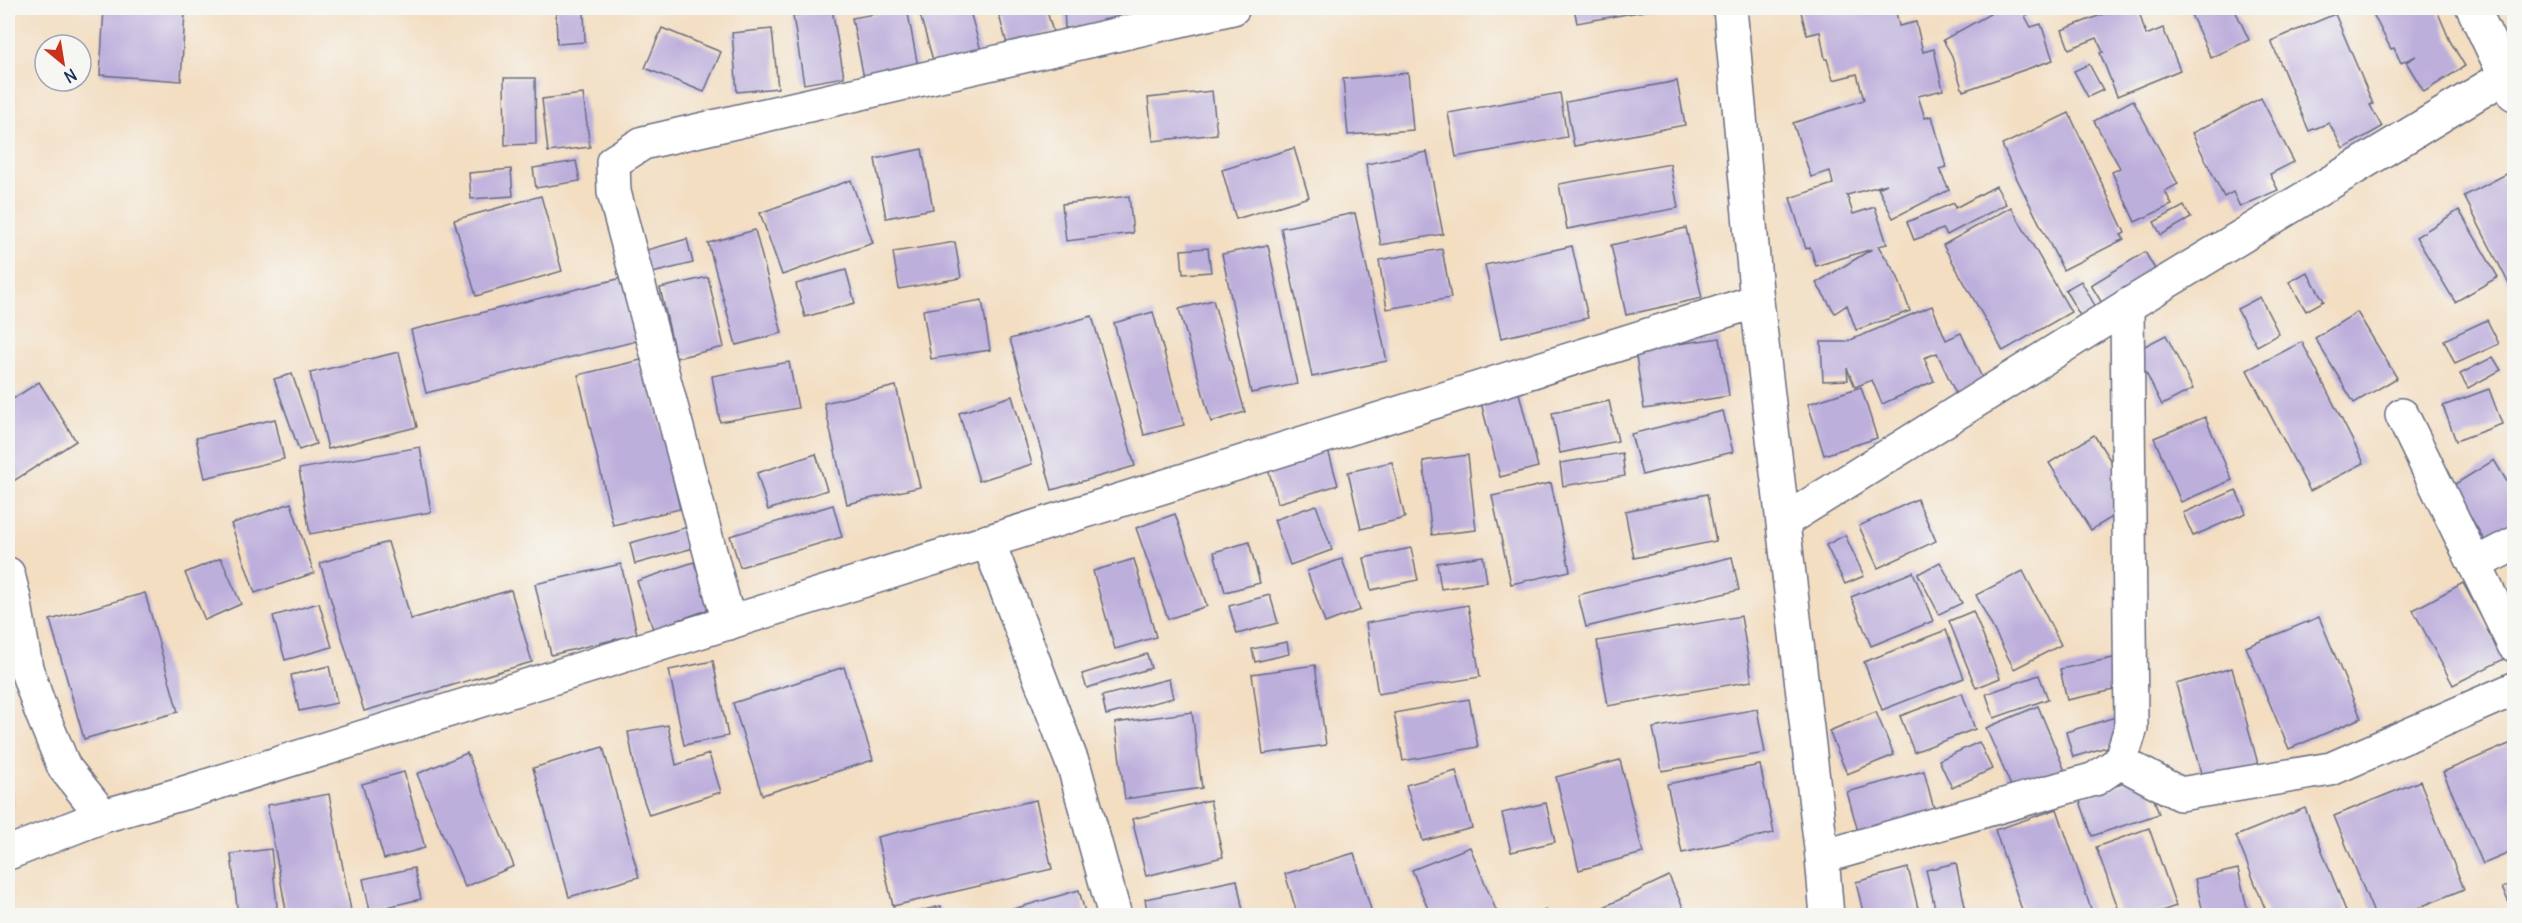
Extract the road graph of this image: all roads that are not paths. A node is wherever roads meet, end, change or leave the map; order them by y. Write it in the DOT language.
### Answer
graph roads {
  1 [pos="1233,8"];
  2 [pos="1730,8"];
  3 [pos="2473,8"];
  4 [pos="2512,81"];
  5 [pos="1757,302"];
  6 [pos="2127,306"];
  7 [pos="2402,415"];
  8 [pos="1784,521"];
  9 [pos="988,541"];
  10 [pos="2514,544"];
  11 [pos="2475,564"];
  12 [pos="8,574"];
  13 [pos="729,622"];
  14 [pos="2514,645"];
  15 [pos="2514,689"];
  16 [pos="2121,762"];
  17 [pos="104,816"];
  18 [pos="8,853"];
  19 [pos="1822,857"];
  20 [pos="1115,915"];
  21 [pos="1827,915"];
  1 -- 13 [label="street"];
  2 -- 5 [label="street"];
  3 -- 4 [label="street"];
  4 -- 6 [label="street"];
  5 -- 8 [label="street"];
  5 -- 9 [label="street"];
  6 -- 8 [label="street"];
  6 -- 16 [label="street"];
  7 -- 11 [label="street"];
  8 -- 19 [label="street"];
  9 -- 13 [label="street"];
  9 -- 20 [label="street"];
  10 -- 11 [label="street"];
  11 -- 14 [label="street"];
  12 -- 17 [label="street"];
  13 -- 17 [label="street"];
  15 -- 16 [label="street"];
  16 -- 19 [label="street"];
  17 -- 18 [label="street"];
  19 -- 21 [label="street"];
}
